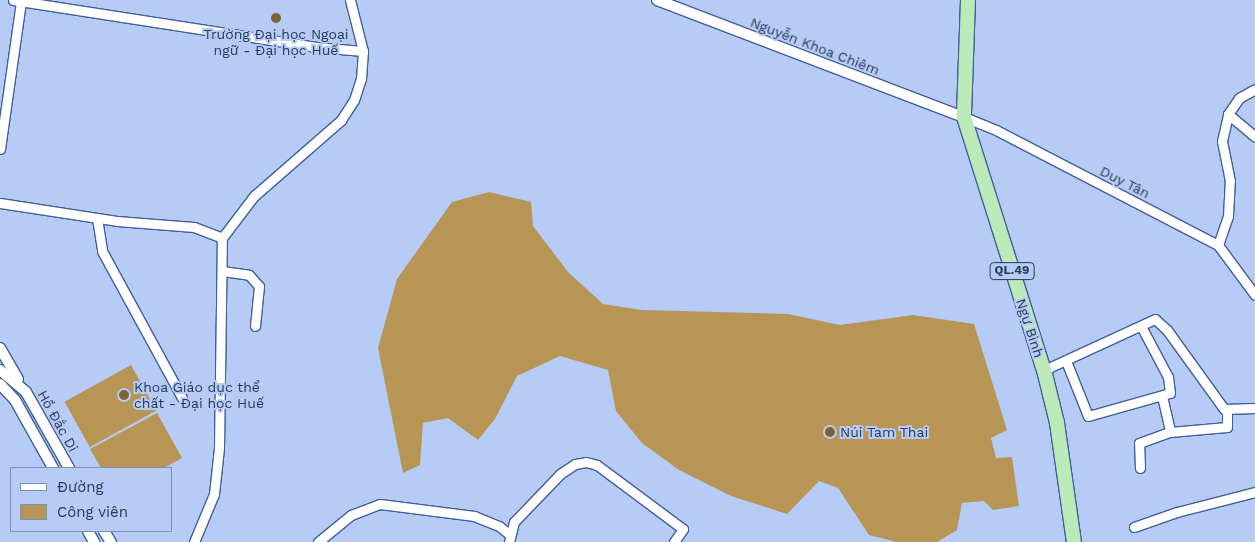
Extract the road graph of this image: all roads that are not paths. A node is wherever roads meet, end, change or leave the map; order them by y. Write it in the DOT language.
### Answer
graph roads {
  1 [pos="350,0"];
  2 [pos="657,0"];
  3 [pos="968,0"];
  4 [pos="17,1"];
  5 [pos="363,51"];
  6 [pos="1255,88"];
  7 [pos="1228,114"];
  8 [pos="964,117"];
  9 [pos="1255,137"];
  10 [pos="0,149"];
  11 [pos="0,203"];
  12 [pos="97,218"];
  13 [pos="222,238"];
  14 [pos="1218,245"];
  15 [pos="222,271"];
  16 [pos="1255,295"];
  17 [pos="255,326"];
  18 [pos="1141,326"];
  19 [pos="0,348"];
  20 [pos="1066,362"];
  21 [pos="1044,370"];
  22 [pos="4,372"];
  23 [pos="1,384"];
  24 [pos="26,392"];
  25 [pos="1162,396"];
  26 [pos="182,398"];
  27 [pos="1255,408"];
  28 [pos="1227,411"];
  29 [pos="1170,432"];
  30 [pos="52,467"];
  31 [pos="68,467"];
  32 [pos="1140,468"];
  33 [pos="1255,492"];
  34 [pos="1134,527"];
  35 [pos="509,539"];
  36 [pos="194,542"];
  37 [pos="318,542"];
  38 [pos="674,542"];
  39 [pos="1074,542"];
  1 -- 5 [label="street"];
  2 -- 8 [label="street, Nguyễn Khoa Chiêm"];
  3 -- 8 [label="highway, Ngự Bình / QL.49"];
  4 -- 5 [label="street"];
  4 -- 10 [label="street"];
  5 -- 13 [label="street"];
  6 -- 7 [label="street"];
  7 -- 9 [label="street"];
  7 -- 14 [label="street"];
  8 -- 14 [label="street, Duy Tân"];
  8 -- 21 [label="highway, Ngự Bình / QL.49"];
  11 -- 12 [label="street"];
  12 -- 13 [label="street"];
  12 -- 26 [label="street"];
  13 -- 15 [label="street"];
  14 -- 16 [label="street, Duy Tân"];
  15 -- 17 [label="street"];
  15 -- 36 [label="street"];
  18 -- 20 [label="street"];
  18 -- 25 [label="street"];
  18 -- 28 [label="street"];
  19 -- 24 [label="street"];
  20 -- 21 [label="street"];
  20 -- 25 [label="street"];
  21 -- 39 [label="highway, Ngự Bình / QL.49"];
  22 -- 23 [label="street"];
  22 -- 24 [label="street, Hồ Đắc Di"];
  23 -- 30 [label="street, Hồ Đắc Di"];
  24 -- 31 [label="street, Hồ Đắc Di"];
  25 -- 29 [label="street"];
  27 -- 28 [label="street"];
  28 -- 29 [label="street"];
  29 -- 32 [label="street"];
  33 -- 34 [label="street"];
  35 -- 37 [label="street"];
  35 -- 38 [label="street"];
}
